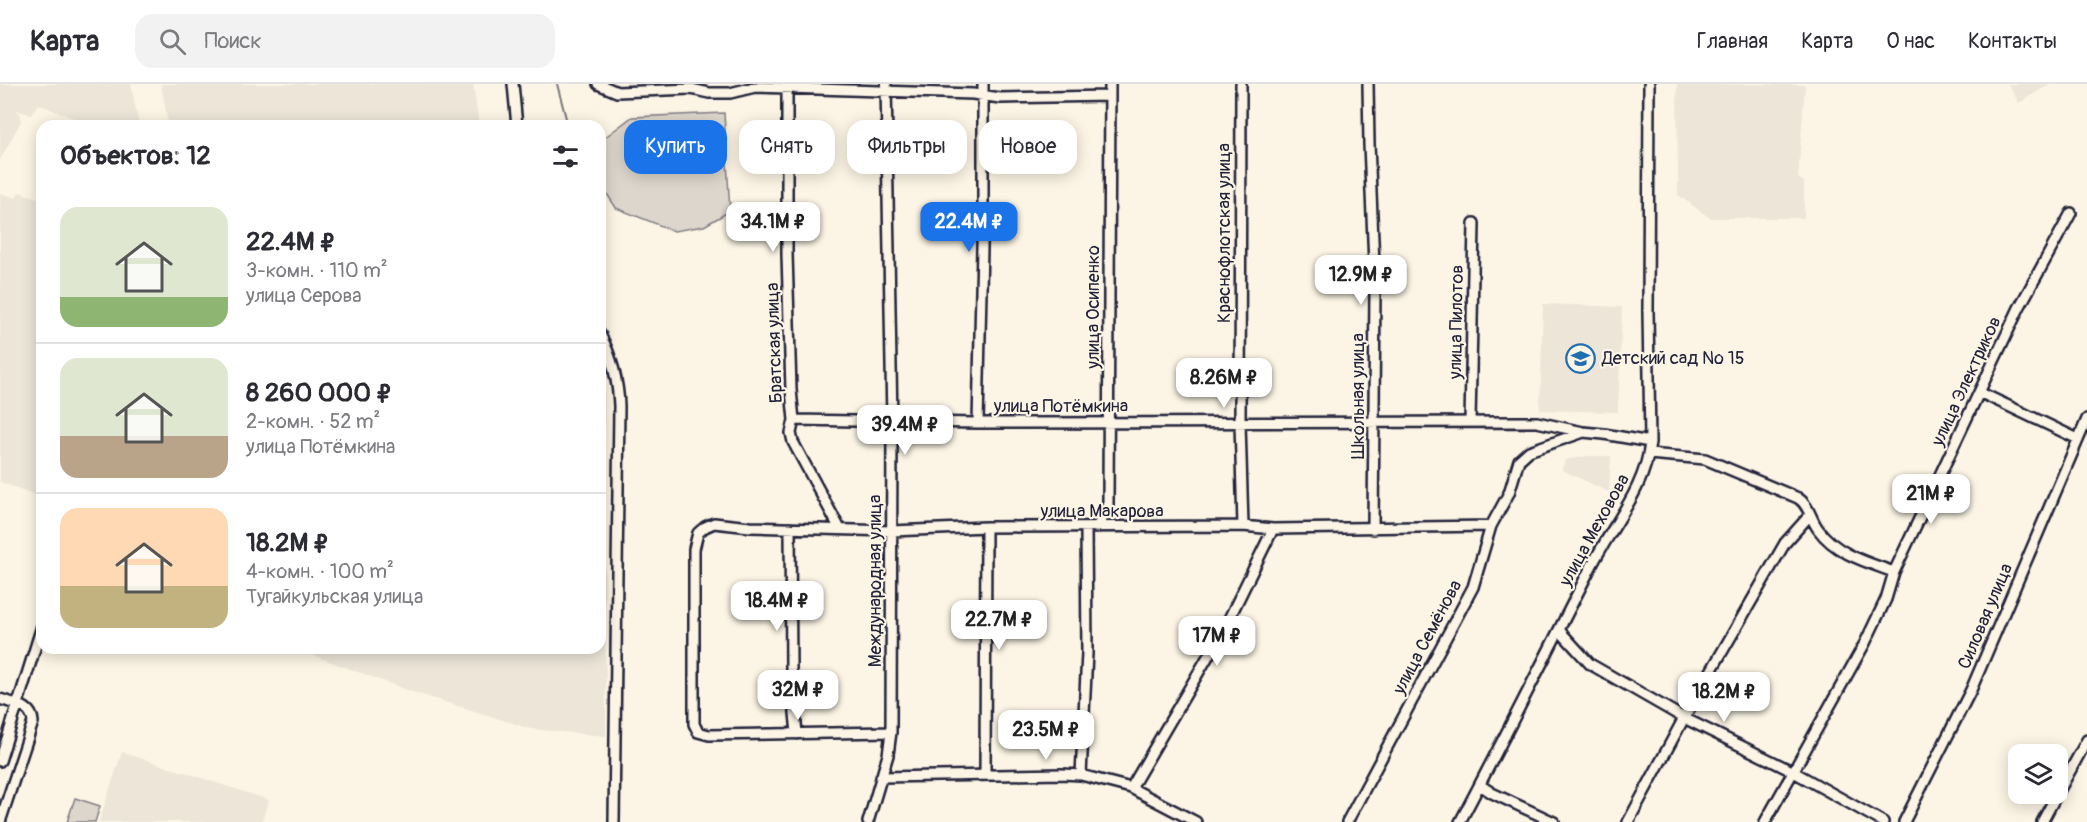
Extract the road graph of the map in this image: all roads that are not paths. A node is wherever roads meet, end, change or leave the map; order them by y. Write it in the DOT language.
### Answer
graph roads {
  1 [pos="513,84"];
  2 [pos="598,84"];
  3 [pos="983,84"];
  4 [pos="1110,84"];
  5 [pos="1241,84"];
  6 [pos="1368,84"];
  7 [pos="1649,84"];
  8 [pos="691,86"];
  9 [pos="787,86"];
  10 [pos="886,88"];
  11 [pos="983,96"];
  12 [pos="1110,96"];
  13 [pos="516,120"];
  14 [pos="2071,213"];
  15 [pos="1474,223"];
  16 [pos="606,345"];
  17 [pos="1979,392"];
  18 [pos="2087,419"];
  19 [pos="794,420"];
  20 [pos="892,422"];
  21 [pos="1107,422"];
  22 [pos="1374,422"];
  23 [pos="1470,422"];
  24 [pos="978,423"];
  25 [pos="1240,423"];
  26 [pos="1583,432"];
  27 [pos="2078,439"];
  28 [pos="1650,442"];
  29 [pos="1649,454"];
  30 [pos="1810,515"];
  31 [pos="1243,526"];
  32 [pos="1491,526"];
  33 [pos="986,527"];
  34 [pos="790,528"];
  35 [pos="1091,528"];
  36 [pos="840,529"];
  37 [pos="1373,529"];
  38 [pos="1273,530"];
  39 [pos="892,531"];
  40 [pos="1894,572"];
  41 [pos="1559,630"];
  42 [pos="36,645"];
  43 [pos="0,699"];
  44 [pos="17,705"];
  45 [pos="1684,718"];
  46 [pos="891,732"];
  47 [pos="797,734"];
  48 [pos="2087,740"];
  49 [pos="0,761"];
  50 [pos="1792,771"];
  51 [pos="985,775"];
  52 [pos="1081,775"];
  53 [pos="2068,775"];
  54 [pos="881,777"];
  55 [pos="1480,785"];
  56 [pos="1131,788"];
  57 [pos="2052,804"];
  58 [pos="0,822"];
  59 [pos="614,822"];
  60 [pos="868,822"];
  61 [pos="1196,822"];
  62 [pos="1347,822"];
  63 [pos="1460,822"];
  64 [pos="1554,822"];
  65 [pos="1628,822"];
  66 [pos="1765,822"];
  67 [pos="1883,822"];
  68 [pos="1904,822"];
  69 [pos="2042,822"];
  1 -- 13 [label="street"];
  2 -- 8 [label="street"];
  3 -- 11 [label="street"];
  4 -- 12 [label="street, улица Осипенко"];
  5 -- 25 [label="street, Краснофлотская улица"];
  6 -- 22 [label="street, Школьная улица"];
  7 -- 28 [label="street, улица Меховова"];
  8 -- 9 [label="street"];
  9 -- 10 [label="street"];
  9 -- 19 [label="street, Братская улица"];
  10 -- 11 [label="street"];
  10 -- 20 [label="street, Международная улица"];
  11 -- 12 [label="street"];
  11 -- 24 [label="street"];
  12 -- 21 [label="street, улица Осипенко"];
  14 -- 17 [label="street, улица Электриков"];
  15 -- 23 [label="street, улица Пилотов"];
  16 -- 59 [label="street"];
  17 -- 27 [label="street"];
  17 -- 40 [label="street, улица Электриков"];
  18 -- 27 [label="street, Силовая улица"];
  19 -- 20 [label="street, улица Потёмкина"];
  19 -- 36 [label="street, Братская улица"];
  20 -- 24 [label="street, улица Потёмкина"];
  20 -- 39 [label="street, Международная улица"];
  21 -- 24 [label="street, улица Потёмкина"];
  21 -- 25 [label="street, улица Потёмкина"];
  21 -- 35 [label="street, улица Осипенко"];
  22 -- 23 [label="street, улица Потёмкина"];
  22 -- 25 [label="street, улица Потёмкина"];
  22 -- 37 [label="street, Школьная улица"];
  23 -- 26 [label="street, улица Потёмкина"];
  25 -- 31 [label="street, Краснофлотская улица"];
  26 -- 28 [label="street, улица Потёмкина"];
  26 -- 32 [label="street, улица Семёнова"];
  27 -- 68 [label="street, Силовая улица"];
  28 -- 29 [label="street, улица Меховова"];
  29 -- 30 [label="street"];
  29 -- 41 [label="street, улица Меховова"];
  30 -- 40 [label="street"];
  30 -- 45 [label="street"];
  31 -- 35 [label="street, улица Макарова"];
  31 -- 38 [label="street, улица Макарова"];
  32 -- 37 [label="street, улица Макарова"];
  32 -- 62 [label="street, улица Семёнова"];
  33 -- 35 [label="street, улица Макарова"];
  33 -- 39 [label="street, улица Макарова"];
  33 -- 51 [label="street"];
  34 -- 36 [label="street, улица Макарова"];
  34 -- 47 [label="street"];
  34 -- 47 [label="street, улица Макарова"];
  35 -- 52 [label="street, улица Осипенко"];
  36 -- 39 [label="street, улица Макарова"];
  37 -- 38 [label="street, улица Макарова"];
  38 -- 56 [label="street"];
  39 -- 46 [label="street, Международная улица"];
  40 -- 50 [label="street, улица Электриков"];
  41 -- 45 [label="street"];
  41 -- 55 [label="street, улица Меховова"];
  42 -- 44 [label="street"];
  43 -- 44 [label="street"];
  44 -- 49 [label="street"];
  44 -- 58 [label="street"];
  45 -- 50 [label="street"];
  45 -- 65 [label="street"];
  46 -- 47 [label="street"];
  46 -- 54 [label="street, Международная улица"];
  48 -- 53 [label="street"];
  50 -- 66 [label="street, улица Электриков"];
  50 -- 67 [label="street"];
  51 -- 52 [label="street"];
  51 -- 54 [label="street"];
  52 -- 56 [label="street"];
  54 -- 60 [label="street, Международная улица"];
  55 -- 63 [label="street, улица Меховова"];
  55 -- 64 [label="street"];
  56 -- 61 [label="street"];
  57 -- 69 [label="street"];
}
